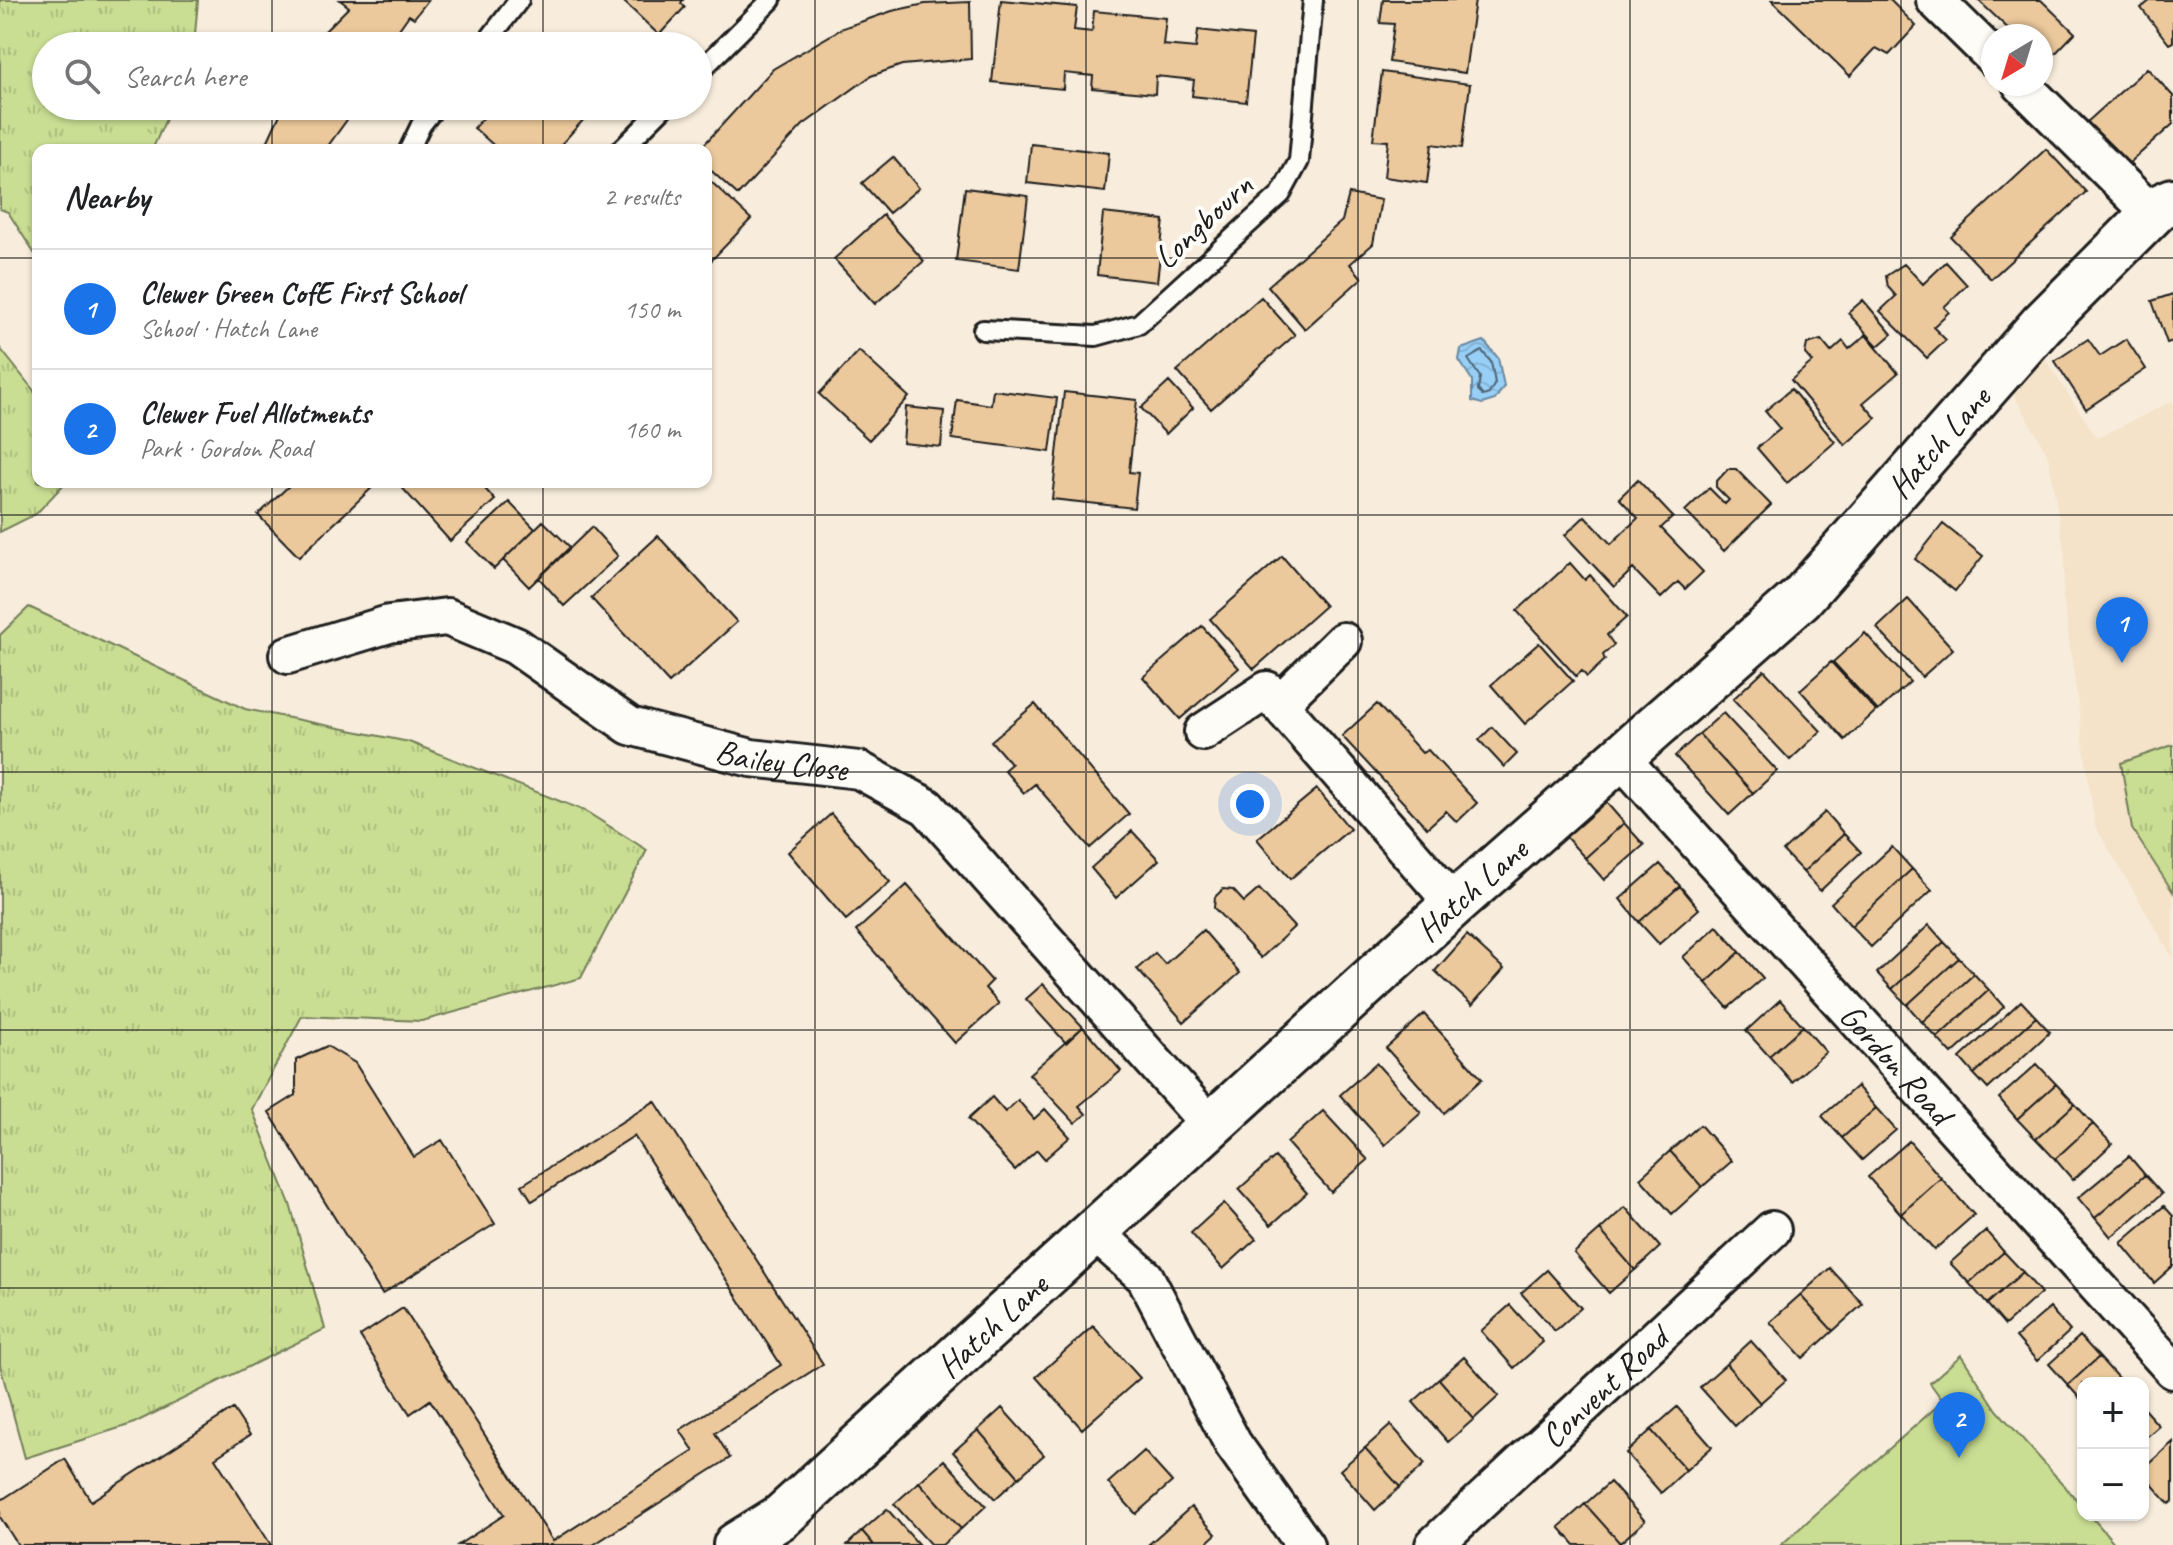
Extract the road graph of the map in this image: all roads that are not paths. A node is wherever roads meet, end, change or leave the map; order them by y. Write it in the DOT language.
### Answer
graph roads {
  1 [pos="519,0"];
  2 [pos="771,0"];
  3 [pos="1313,0"];
  4 [pos="1935,0"];
  5 [pos="495,32"];
  6 [pos="1981,45"];
  7 [pos="712,59"];
  8 [pos="2035,96"];
  9 [pos="425,120"];
  10 [pos="651,120"];
  11 [pos="412,144"];
  12 [pos="627,144"];
  13 [pos="2163,207"];
  14 [pos="983,330"];
  15 [pos="1343,641"];
  16 [pos="288,655"];
  17 [pos="1273,697"];
  18 [pos="1203,732"];
  19 [pos="1619,756"];
  20 [pos="1454,904"];
  21 [pos="1211,1126"];
  22 [pos="1092,1230"];
  23 [pos="1772,1230"];
  24 [pos="2173,1370"];
  25 [pos="736,1545"];
  26 [pos="1305,1545"];
  27 [pos="1434,1545"];
  1 -- 5 [label="lane"];
  2 -- 7 [label="lane"];
  3 -- 14 [label="lane, Longbourn"];
  4 -- 6 [label="street"];
  8 -- 13 [label="street"];
  9 -- 11 [label="lane"];
  10 -- 12 [label="lane"];
  13 -- 19 [label="street, Hatch Lane"];
  15 -- 17 [label="street"];
  16 -- 21 [label="street, Bailey Close"];
  17 -- 18 [label="street"];
  17 -- 20 [label="street"];
  19 -- 20 [label="street, Hatch Lane"];
  19 -- 24 [label="street, Gordon Road"];
  20 -- 21 [label="street, Hatch Lane"];
  21 -- 22 [label="street, Hatch Lane"];
  22 -- 25 [label="street, Hatch Lane"];
  22 -- 26 [label="street"];
  23 -- 27 [label="street, Convent Road"];
}
